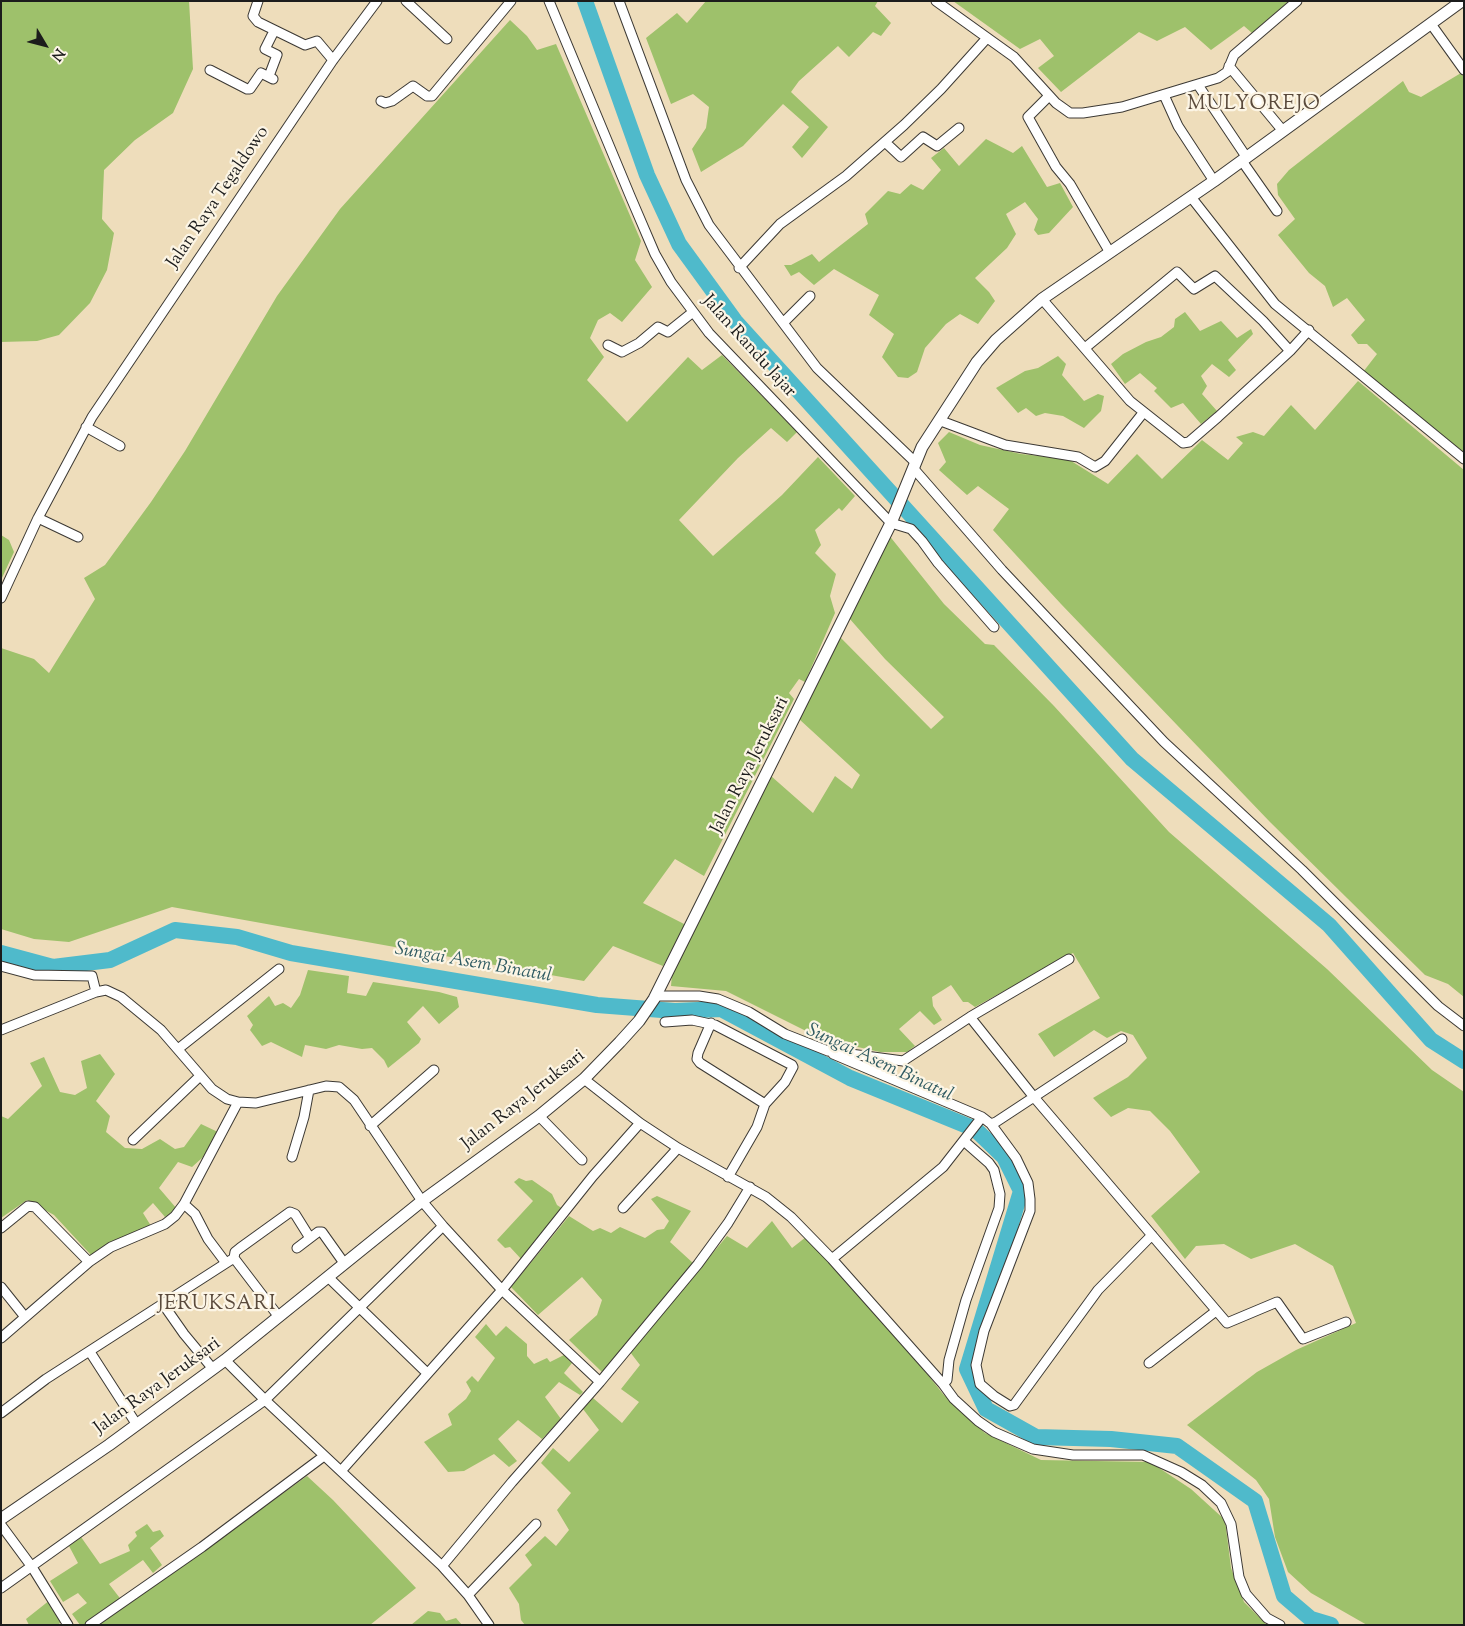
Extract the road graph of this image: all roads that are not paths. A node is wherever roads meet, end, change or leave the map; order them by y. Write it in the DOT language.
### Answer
graph roads {
  1 [pos="258,1"];
  2 [pos="377,1"];
  3 [pos="406,1"];
  4 [pos="511,1"];
  5 [pos="549,1"];
  6 [pos="619,1"];
  7 [pos="936,1"];
  8 [pos="1296,1"];
  9 [pos="1462,1"];
  10 [pos="1431,24"];
  11 [pos="274,31"];
  12 [pos="988,38"];
  13 [pos="447,39"];
  14 [pos="333,60"];
  15 [pos="1229,66"];
  16 [pos="210,70"];
  17 [pos="1464,70"];
  18 [pos="1198,85"];
  19 [pos="1164,95"];
  20 [pos="1049,96"];
  21 [pos="381,100"];
  22 [pos="960,128"];
  23 [pos="1283,130"];
  24 [pos="885,142"];
  25 [pos="1244,160"];
  26 [pos="1214,181"];
  27 [pos="1191,197"];
  28 [pos="1277,211"];
  29 [pos="1109,251"];
  30 [pos="740,268"];
  31 [pos="810,296"];
  32 [pos="1042,299"];
  33 [pos="689,315"];
  34 [pos="783,323"];
  35 [pos="1309,330"];
  36 [pos="608,345"];
  37 [pos="1085,348"];
  38 [pos="1290,351"];
  39 [pos="1143,413"];
  40 [pos="941,421"];
  41 [pos="86,427"];
  42 [pos="120,446"];
  43 [pos="1464,459"];
  44 [pos="914,469"];
  45 [pos="38,518"];
  46 [pos="891,521"];
  47 [pos="78,537"];
  48 [pos="1,598"];
  49 [pos="994,627"];
  50 [pos="1069,959"];
  51 [pos="1,966"];
  52 [pos="279,969"];
  53 [pos="96,992"];
  54 [pos="655,998"];
  55 [pos="970,1017"];
  56 [pos="665,1022"];
  57 [pos="711,1023"];
  58 [pos="1464,1026"];
  59 [pos="1,1030"];
  60 [pos="1122,1039"];
  61 [pos="178,1049"];
  62 [pos="828,1051"];
  63 [pos="434,1070"];
  64 [pos="200,1076"];
  65 [pos="584,1079"];
  66 [pos="309,1090"];
  67 [pos="1033,1096"];
  68 [pos="238,1102"];
  69 [pos="765,1104"];
  70 [pos="539,1116"];
  71 [pos="980,1119"];
  72 [pos="640,1123"];
  73 [pos="991,1124"];
  74 [pos="370,1126"];
  75 [pos="133,1140"];
  76 [pos="965,1140"];
  77 [pos="678,1148"];
  78 [pos="292,1157"];
  79 [pos="582,1160"];
  80 [pos="728,1177"];
  81 [pos="750,1188"];
  82 [pos="422,1201"];
  83 [pos="184,1204"];
  84 [pos="622,1208"];
  85 [pos="443,1226"];
  86 [pos="1,1228"];
  87 [pos="1152,1235"];
  88 [pos="310,1238"];
  89 [pos="297,1248"];
  90 [pos="234,1258"];
  91 [pos="832,1258"];
  92 [pos="89,1262"];
  93 [pos="226,1263"];
  94 [pos="344,1263"];
  95 [pos="328,1277"];
  96 [pos="1,1286"];
  97 [pos="502,1290"];
  98 [pos="163,1304"];
  99 [pos="358,1308"];
  100 [pos="1216,1311"];
  101 [pos="279,1316"];
  102 [pos="26,1317"];
  103 [pos="1346,1322"];
  104 [pos="1,1338"];
  105 [pos="90,1352"];
  106 [pos="226,1360"];
  107 [pos="1149,1364"];
  108 [pos="213,1369"];
  109 [pos="427,1373"];
  110 [pos="600,1382"];
  111 [pos="943,1384"];
  112 [pos="265,1400"];
  113 [pos="1,1413"];
  114 [pos="137,1425"];
  115 [pos="324,1456"];
  116 [pos="341,1471"];
  117 [pos="2,1520"];
  118 [pos="536,1524"];
  119 [pos="442,1566"];
  120 [pos="32,1567"];
  121 [pos="1,1588"];
  122 [pos="468,1595"];
  123 [pos="68,1625"];
  124 [pos="90,1625"];
  125 [pos="489,1625"];
  126 [pos="1280,1625"];
  1 -- 11 [label="street"];
  2 -- 14 [label="street, Jalan Raya Tegaldowo"];
  3 -- 13 [label="street"];
  4 -- 21 [label="street"];
  5 -- 33 [label="street, Jalan Randu Jajar"];
  6 -- 30 [label="street"];
  7 -- 12 [label="street"];
  8 -- 15 [label="street"];
  9 -- 10 [label="street, Jalan Raya Jeruksari"];
  10 -- 17 [label="street"];
  10 -- 23 [label="street, Jalan Raya Jeruksari"];
  11 -- 14 [label="street"];
  11 -- 16 [label="street"];
  12 -- 20 [label="street"];
  12 -- 24 [label="street"];
  14 -- 41 [label="street, Jalan Raya Tegaldowo"];
  15 -- 18 [label="street"];
  15 -- 23 [label="street"];
  18 -- 19 [label="street"];
  18 -- 25 [label="street"];
  19 -- 20 [label="street"];
  19 -- 26 [label="street"];
  20 -- 29 [label="street"];
  22 -- 24 [label="street"];
  23 -- 25 [label="street, Jalan Raya Jeruksari"];
  24 -- 30 [label="street"];
  25 -- 26 [label="street, Jalan Raya Jeruksari"];
  25 -- 28 [label="street"];
  26 -- 27 [label="street, Jalan Raya Jeruksari"];
  27 -- 29 [label="street, Jalan Raya Jeruksari"];
  27 -- 35 [label="street"];
  29 -- 32 [label="street, Jalan Raya Jeruksari"];
  30 -- 34 [label="street"];
  31 -- 34 [label="street"];
  32 -- 37 [label="street"];
  32 -- 40 [label="street, Jalan Raya Jeruksari"];
  33 -- 36 [label="street"];
  33 -- 46 [label="street, Jalan Randu Jajar"];
  34 -- 44 [label="street"];
  35 -- 38 [label="street"];
  35 -- 43 [label="street"];
  37 -- 38 [label="street"];
  37 -- 39 [label="street"];
  38 -- 39 [label="street"];
  39 -- 40 [label="street"];
  40 -- 44 [label="street, Jalan Raya Jeruksari"];
  41 -- 42 [label="street"];
  41 -- 45 [label="street, Jalan Raya Tegaldowo"];
  44 -- 46 [label="street, Jalan Raya Jeruksari"];
  44 -- 58 [label="street"];
  45 -- 47 [label="street"];
  45 -- 48 [label="street, Jalan Raya Tegaldowo"];
  46 -- 49 [label="street"];
  46 -- 54 [label="street, Jalan Raya Jeruksari"];
  50 -- 55 [label="street"];
  51 -- 53 [label="street"];
  52 -- 61 [label="street"];
  53 -- 59 [label="street"];
  53 -- 61 [label="street"];
  54 -- 62 [label="street"];
  54 -- 65 [label="street, Jalan Raya Jeruksari"];
  55 -- 62 [label="street"];
  55 -- 67 [label="street"];
  56 -- 57 [label="street"];
  57 -- 69 [label="street"];
  57 -- 69 [label="street"];
  60 -- 67 [label="street"];
  61 -- 64 [label="street"];
  62 -- 71 [label="street"];
  63 -- 74 [label="street"];
  64 -- 68 [label="street"];
  64 -- 75 [label="street"];
  65 -- 70 [label="street, Jalan Raya Jeruksari"];
  65 -- 72 [label="street"];
  66 -- 68 [label="street"];
  66 -- 74 [label="street"];
  66 -- 78 [label="street"];
  67 -- 73 [label="street"];
  67 -- 87 [label="street"];
  68 -- 83 [label="street"];
  69 -- 80 [label="street"];
  70 -- 79 [label="street"];
  70 -- 82 [label="street, Jalan Raya Jeruksari"];
  71 -- 73 [label="street"];
  71 -- 76 [label="street"];
  72 -- 77 [label="street"];
  72 -- 97 [label="street"];
  73 -- 87 [label="street"];
  74 -- 82 [label="street"];
  76 -- 91 [label="street"];
  76 -- 111 [label="street"];
  77 -- 80 [label="street"];
  77 -- 84 [label="street"];
  80 -- 81 [label="street"];
  81 -- 91 [label="street"];
  81 -- 110 [label="street"];
  82 -- 85 [label="street"];
  82 -- 94 [label="street, Jalan Raya Jeruksari"];
  83 -- 92 [label="street"];
  83 -- 93 [label="street"];
  85 -- 97 [label="street"];
  85 -- 99 [label="street"];
  86 -- 92 [label="street"];
  87 -- 100 [label="street"];
  88 -- 89 [label="street"];
  88 -- 90 [label="street"];
  88 -- 94 [label="street"];
  90 -- 93 [label="street"];
  90 -- 101 [label="street"];
  91 -- 111 [label="street"];
  92 -- 102 [label="street"];
  93 -- 98 [label="street"];
  94 -- 95 [label="street, Jalan Raya Jeruksari"];
  95 -- 99 [label="street"];
  95 -- 101 [label="street, Jalan Raya Jeruksari"];
  96 -- 102 [label="street"];
  97 -- 109 [label="street"];
  97 -- 110 [label="street"];
  98 -- 105 [label="street"];
  98 -- 108 [label="street"];
  99 -- 109 [label="street"];
  99 -- 112 [label="street"];
  100 -- 103 [label="street"];
  100 -- 107 [label="street"];
  101 -- 106 [label="street, Jalan Raya Jeruksari"];
  102 -- 104 [label="street"];
  105 -- 113 [label="street"];
  105 -- 114 [label="street"];
  106 -- 108 [label="street, Jalan Raya Jeruksari"];
  106 -- 112 [label="street"];
  108 -- 114 [label="street, Jalan Raya Jeruksari"];
  109 -- 116 [label="street"];
  110 -- 119 [label="street"];
  111 -- 126 [label="street"];
  112 -- 115 [label="street"];
  112 -- 120 [label="street"];
  114 -- 117 [label="street, Jalan Raya Jeruksari"];
  115 -- 116 [label="street"];
  115 -- 124 [label="street"];
  116 -- 119 [label="street"];
  117 -- 120 [label="street"];
  118 -- 122 [label="street"];
  119 -- 122 [label="street"];
  120 -- 121 [label="street"];
  120 -- 123 [label="street"];
  122 -- 125 [label="street"];
}
